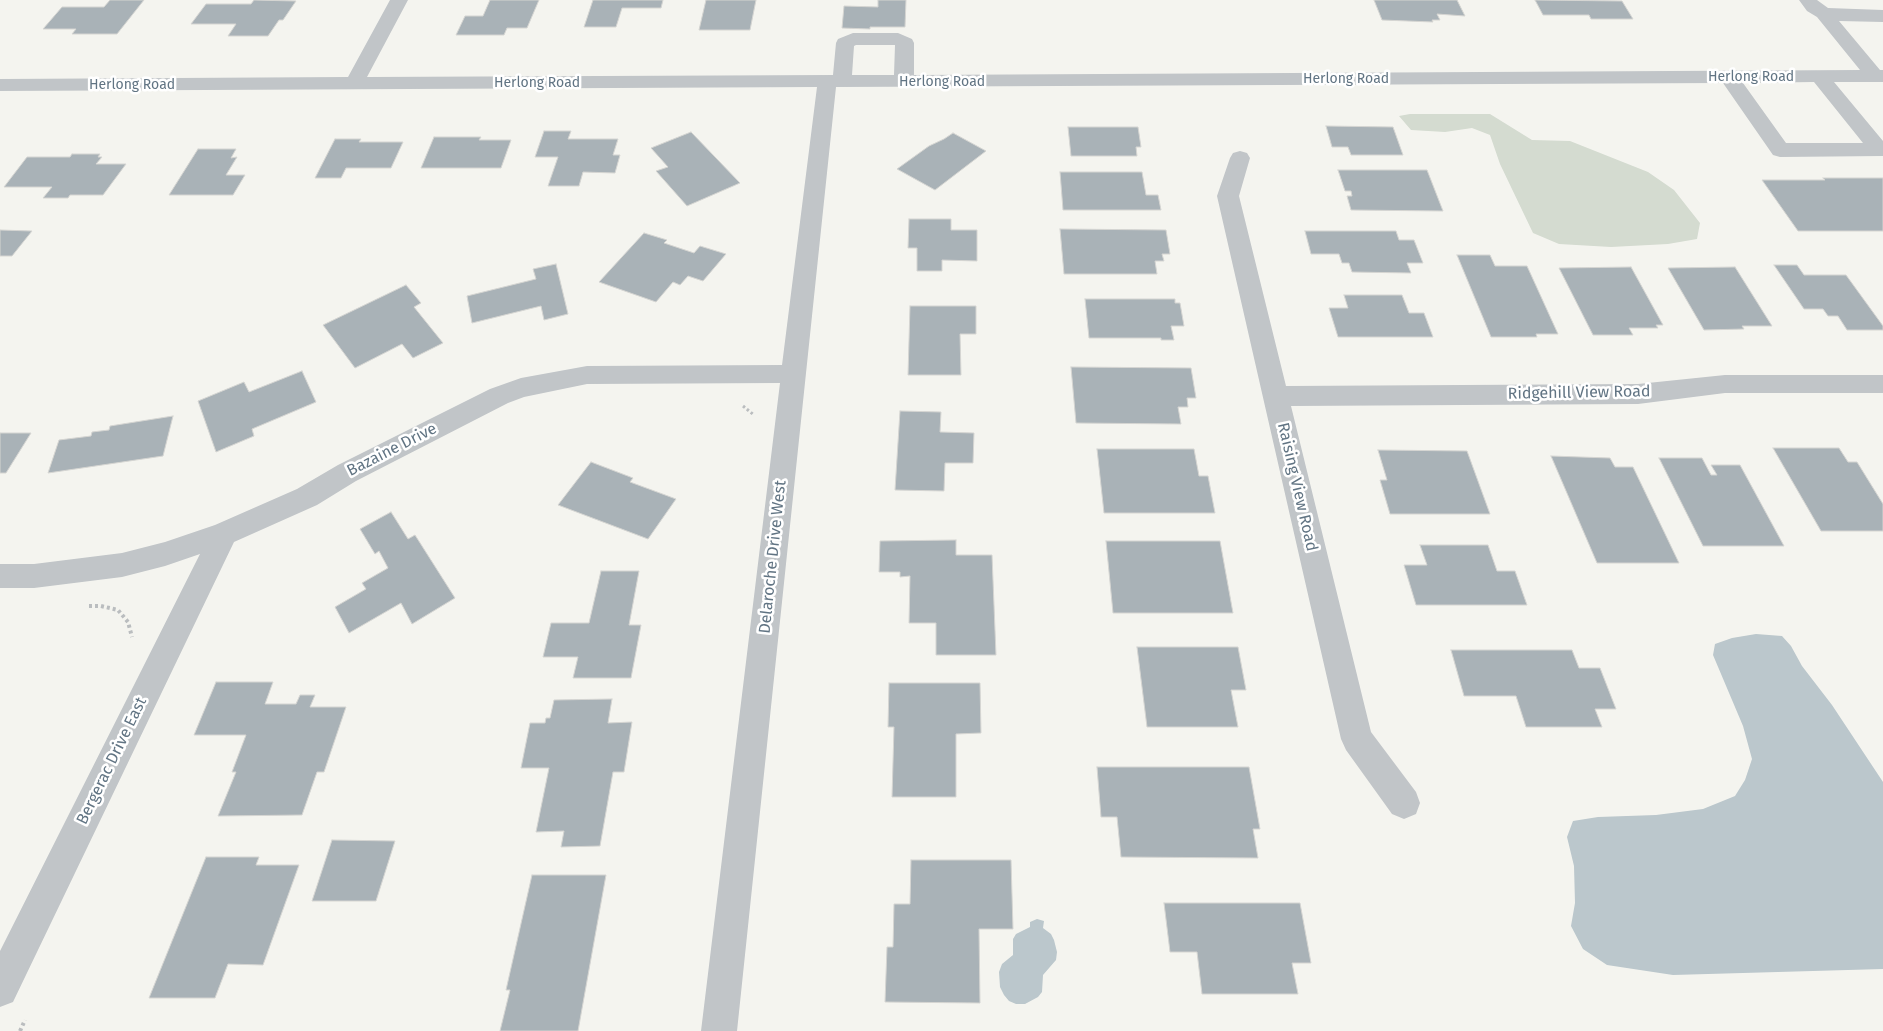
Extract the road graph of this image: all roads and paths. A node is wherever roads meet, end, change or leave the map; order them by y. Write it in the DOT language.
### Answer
graph roads {
  1 [pos="399,0"];
  2 [pos="1808,0"];
  3 [pos="1823,13"];
  4 [pos="1883,16"];
  5 [pos="1819,76"];
  6 [pos="1879,76"];
  7 [pos="1729,77"];
  8 [pos="835,82"];
  9 [pos="904,82"];
  10 [pos="354,84"];
  11 [pos="0,86"];
  12 [pos="1240,158"];
  13 [pos="794,374"];
  14 [pos="1883,384"];
  15 [pos="1275,396"];
  16 [pos="739,404"];
  17 [pos="744,406"];
  18 [pos="224,534"];
  19 [pos="0,576"];
  20 [pos="84,606"];
  21 [pos="132,638"];
  22 [pos="1404,803"];
  23 [pos="0,989"];
  24 [pos="29,1013"];
  25 [pos="20,1031"];
  26 [pos="719,1031"];
  1 -- 10 [label="street"];
  2 -- 3 [label="street"];
  3 -- 4 [label="street"];
  3 -- 6 [label="street"];
  5 -- 6 [label="street, Herlong Road"];
  5 -- 7 [label="street, Herlong Road"];
  5 -- 7 [label="street"];
  7 -- 9 [label="street, Herlong Road"];
  8 -- 9 [label="street, Herlong Road"];
  8 -- 9 [label="street, Delaroche Drive West"];
  8 -- 10 [label="street, Herlong Road"];
  8 -- 13 [label="street, Delaroche Drive West"];
  10 -- 11 [label="street, Herlong Road"];
  12 -- 15 [label="street, Raising View Road"];
  13 -- 18 [label="street, Bazaine Drive"];
  13 -- 26 [label="street, Delaroche Drive West"];
  14 -- 15 [label="street, Ridgehill View Road"];
  15 -- 22 [label="street, Raising View Road"];
  16 -- 17 [label="path"];
  18 -- 19 [label="street, Bazaine Drive"];
  18 -- 23 [label="street, Bergerac Drive East"];
  20 -- 21 [label="path"];
  24 -- 25 [label="path"];
}
